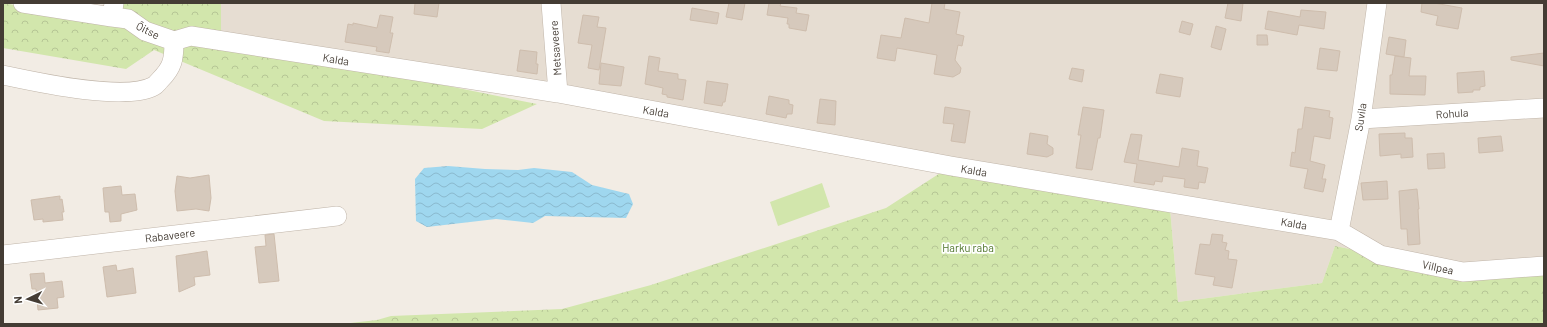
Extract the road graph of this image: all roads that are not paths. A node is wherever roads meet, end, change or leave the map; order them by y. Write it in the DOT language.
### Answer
graph roads {
  1 [pos="23,3"];
  2 [pos="551,3"];
  3 [pos="1377,3"];
  4 [pos="113,10"];
  5 [pos="174,42"];
  6 [pos="3,75"];
  7 [pos="558,93"];
  8 [pos="1544,108"];
  9 [pos="1361,119"];
  10 [pos="337,216"];
  11 [pos="1339,231"];
  12 [pos="3,255"];
  13 [pos="1544,266"];
  1 -- 4 [label="street, Õitse"];
  2 -- 7 [label="street, Metsaveere"];
  3 -- 9 [label="street, Suvila"];
  4 -- 5 [label="street, Õitse"];
  5 -- 6 [label="street"];
  5 -- 7 [label="street, Kalda"];
  7 -- 11 [label="street, Kalda"];
  8 -- 9 [label="street, Rohula"];
  9 -- 11 [label="street, Suvila"];
  10 -- 12 [label="street, Rabaveere"];
  11 -- 13 [label="street, Villpea"];
}
